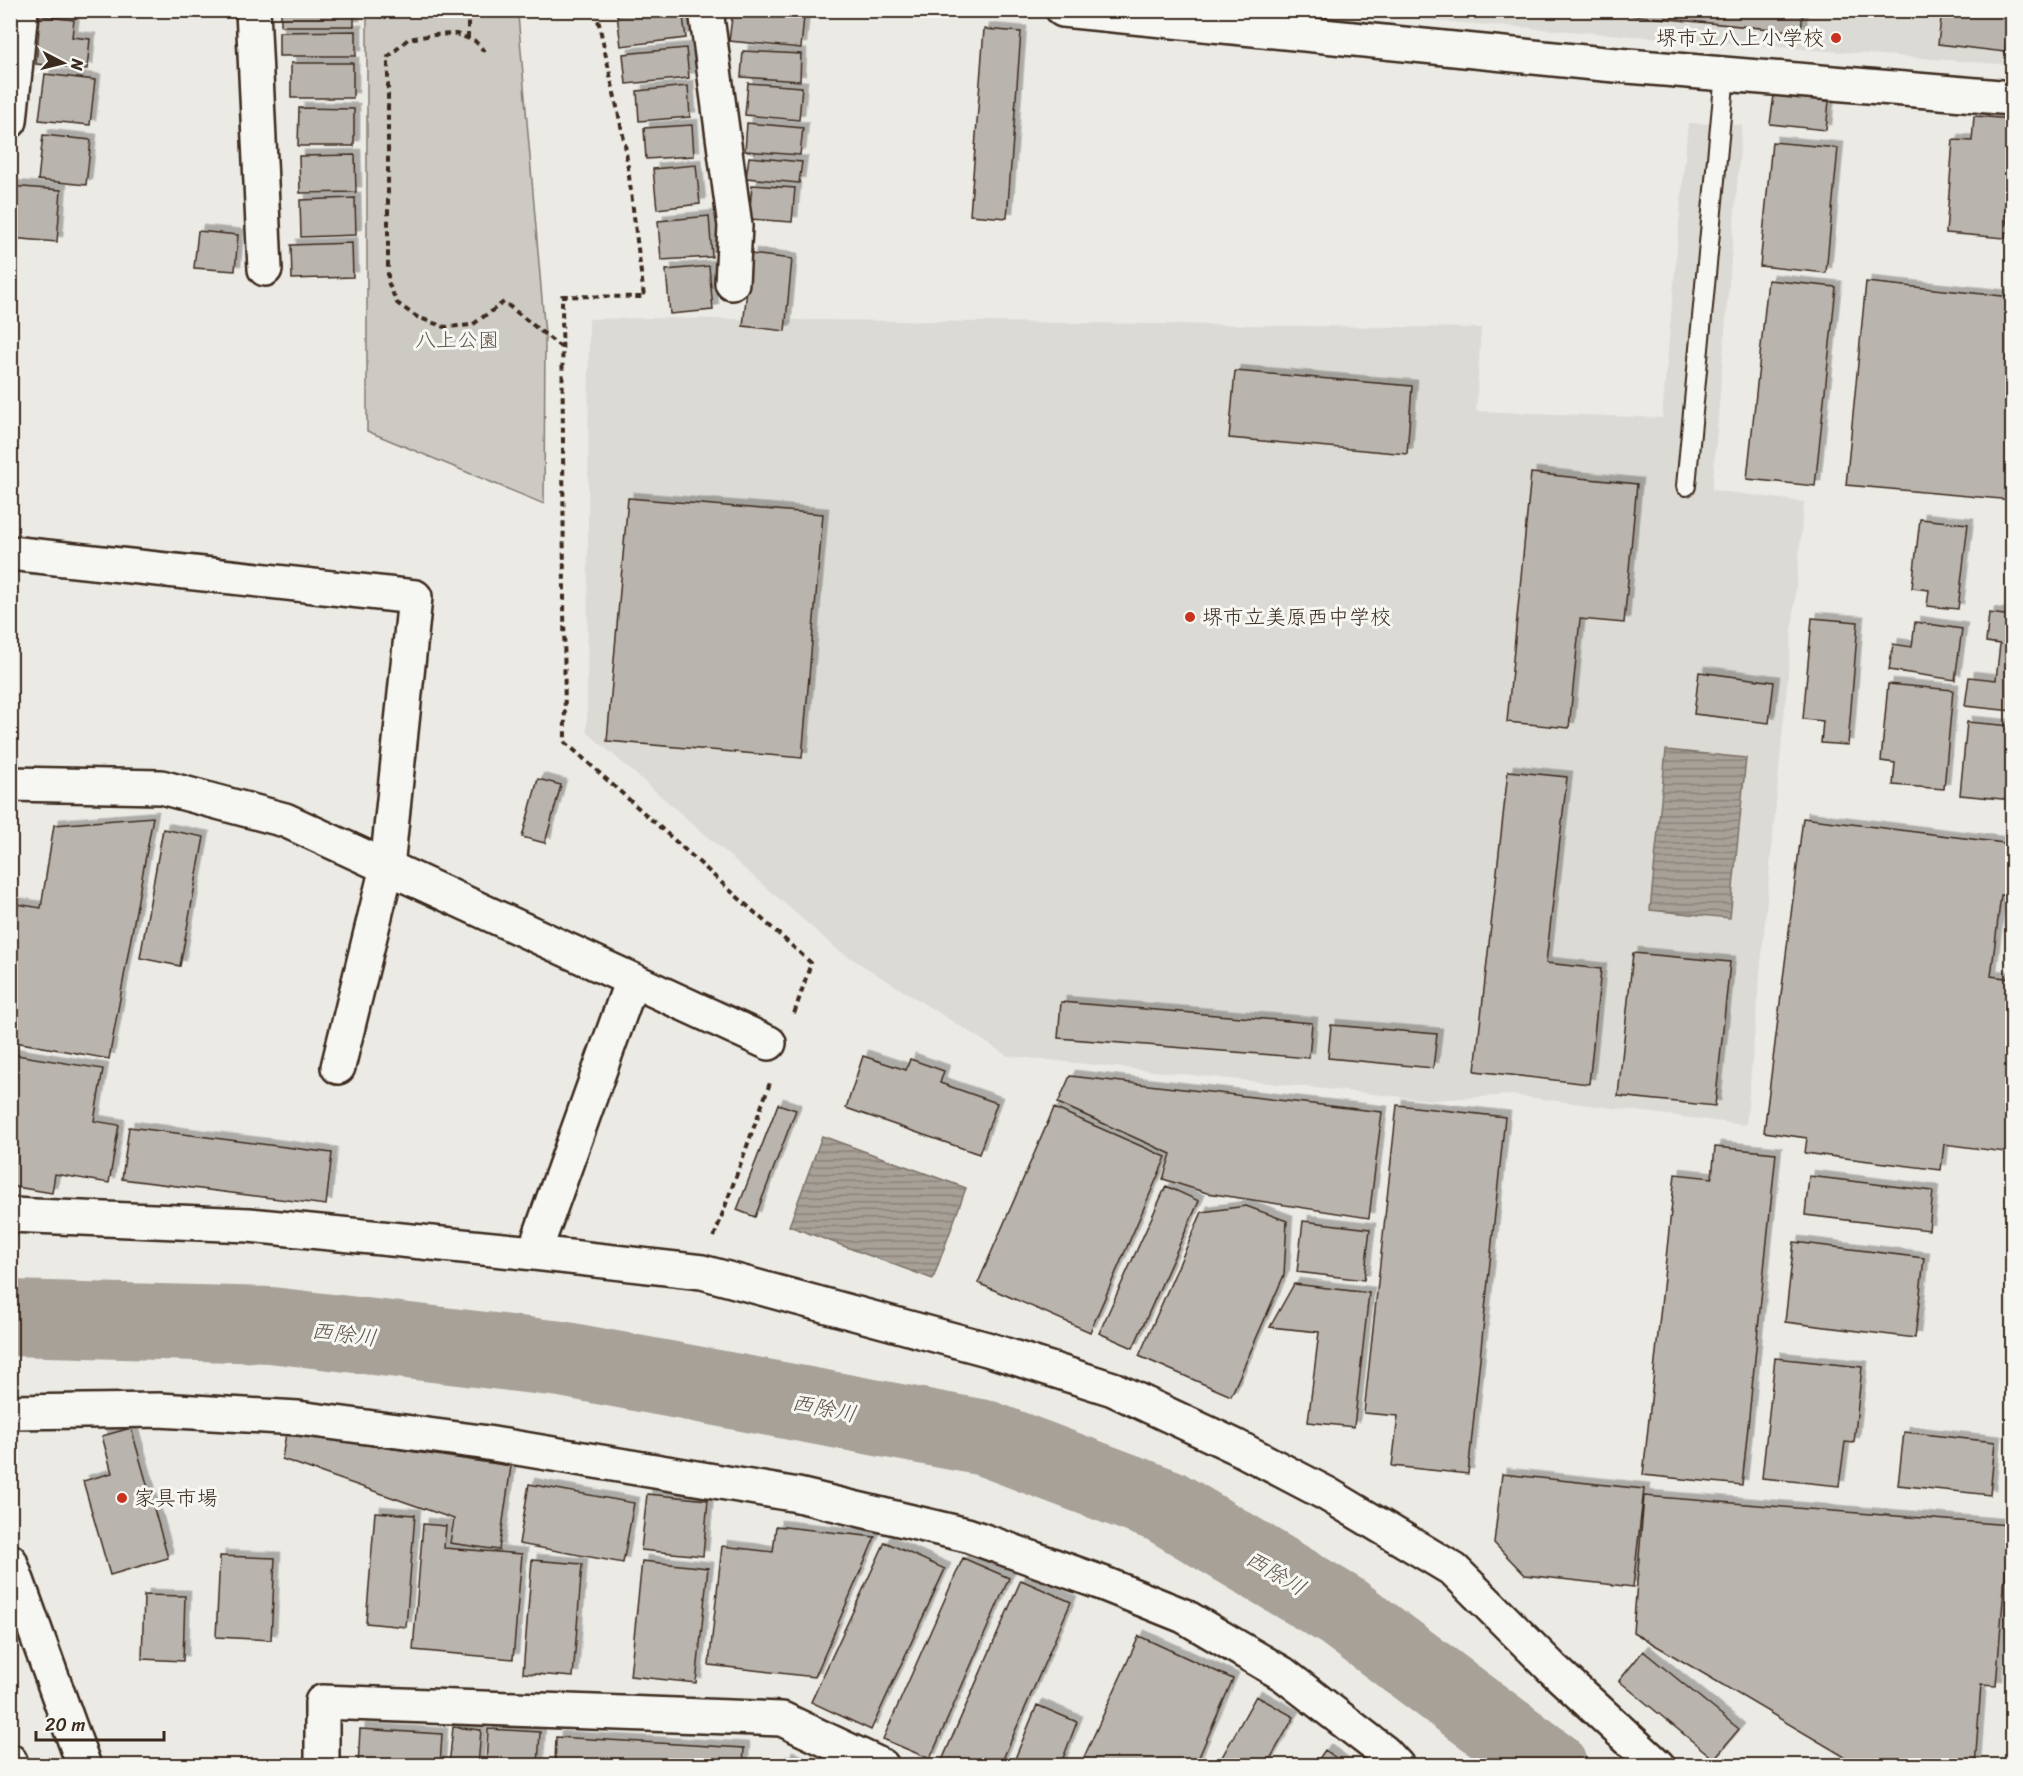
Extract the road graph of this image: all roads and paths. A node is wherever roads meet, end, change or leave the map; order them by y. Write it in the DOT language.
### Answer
graph roads {
  1 [pos="21,10"];
  2 [pos="253,10"];
  3 [pos="468,10"];
  4 [pos="596,10"];
  5 [pos="706,10"];
  6 [pos="1063,10"];
  7 [pos="468,39"];
  8 [pos="485,52"];
  9 [pos="1725,74"];
  10 [pos="2013,98"];
  11 [pos="10,121"];
  12 [pos="265,269"];
  13 [pos="732,283"];
  14 [pos="562,348"];
  15 [pos="1686,486"];
  16 [pos="10,553"];
  17 [pos="10,784"];
  18 [pos="387,867"];
  19 [pos="632,980"];
  20 [pos="794,1015"];
  21 [pos="771,1057"];
  22 [pos="338,1067"];
  23 [pos="10,1215"];
  24 [pos="534,1253"];
  25 [pos="702,1272"];
  26 [pos="10,1412"];
  27 [pos="10,1561"];
  28 [pos="10,1761"];
  29 [pos="12,1766"];
  30 [pos="84,1766"];
  31 [pos="322,1766"];
  32 [pos="882,1766"];
  33 [pos="1397,1766"];
  34 [pos="1658,1766"];
  1 -- 11 [label="main road"];
  2 -- 12 [label="main road"];
  3 -- 7 [label="path"];
  4 -- 14 [label="path"];
  5 -- 13 [label="main road"];
  6 -- 9 [label="main road"];
  7 -- 8 [label="path"];
  7 -- 14 [label="path"];
  9 -- 10 [label="main road"];
  9 -- 15 [label="lane"];
  14 -- 20 [label="path"];
  16 -- 18 [label="main road"];
  17 -- 18 [label="main road"];
  18 -- 19 [label="main road"];
  18 -- 22 [label="main road"];
  19 -- 21 [label="main road"];
  19 -- 24 [label="main road"];
  21 -- 25 [label="path"];
  23 -- 24 [label="main road"];
  24 -- 25 [label="main road"];
  25 -- 34 [label="main road"];
  26 -- 33 [label="main road"];
  27 -- 30 [label="main road"];
  28 -- 29 [label="main road"];
  31 -- 32 [label="main road"];
}
